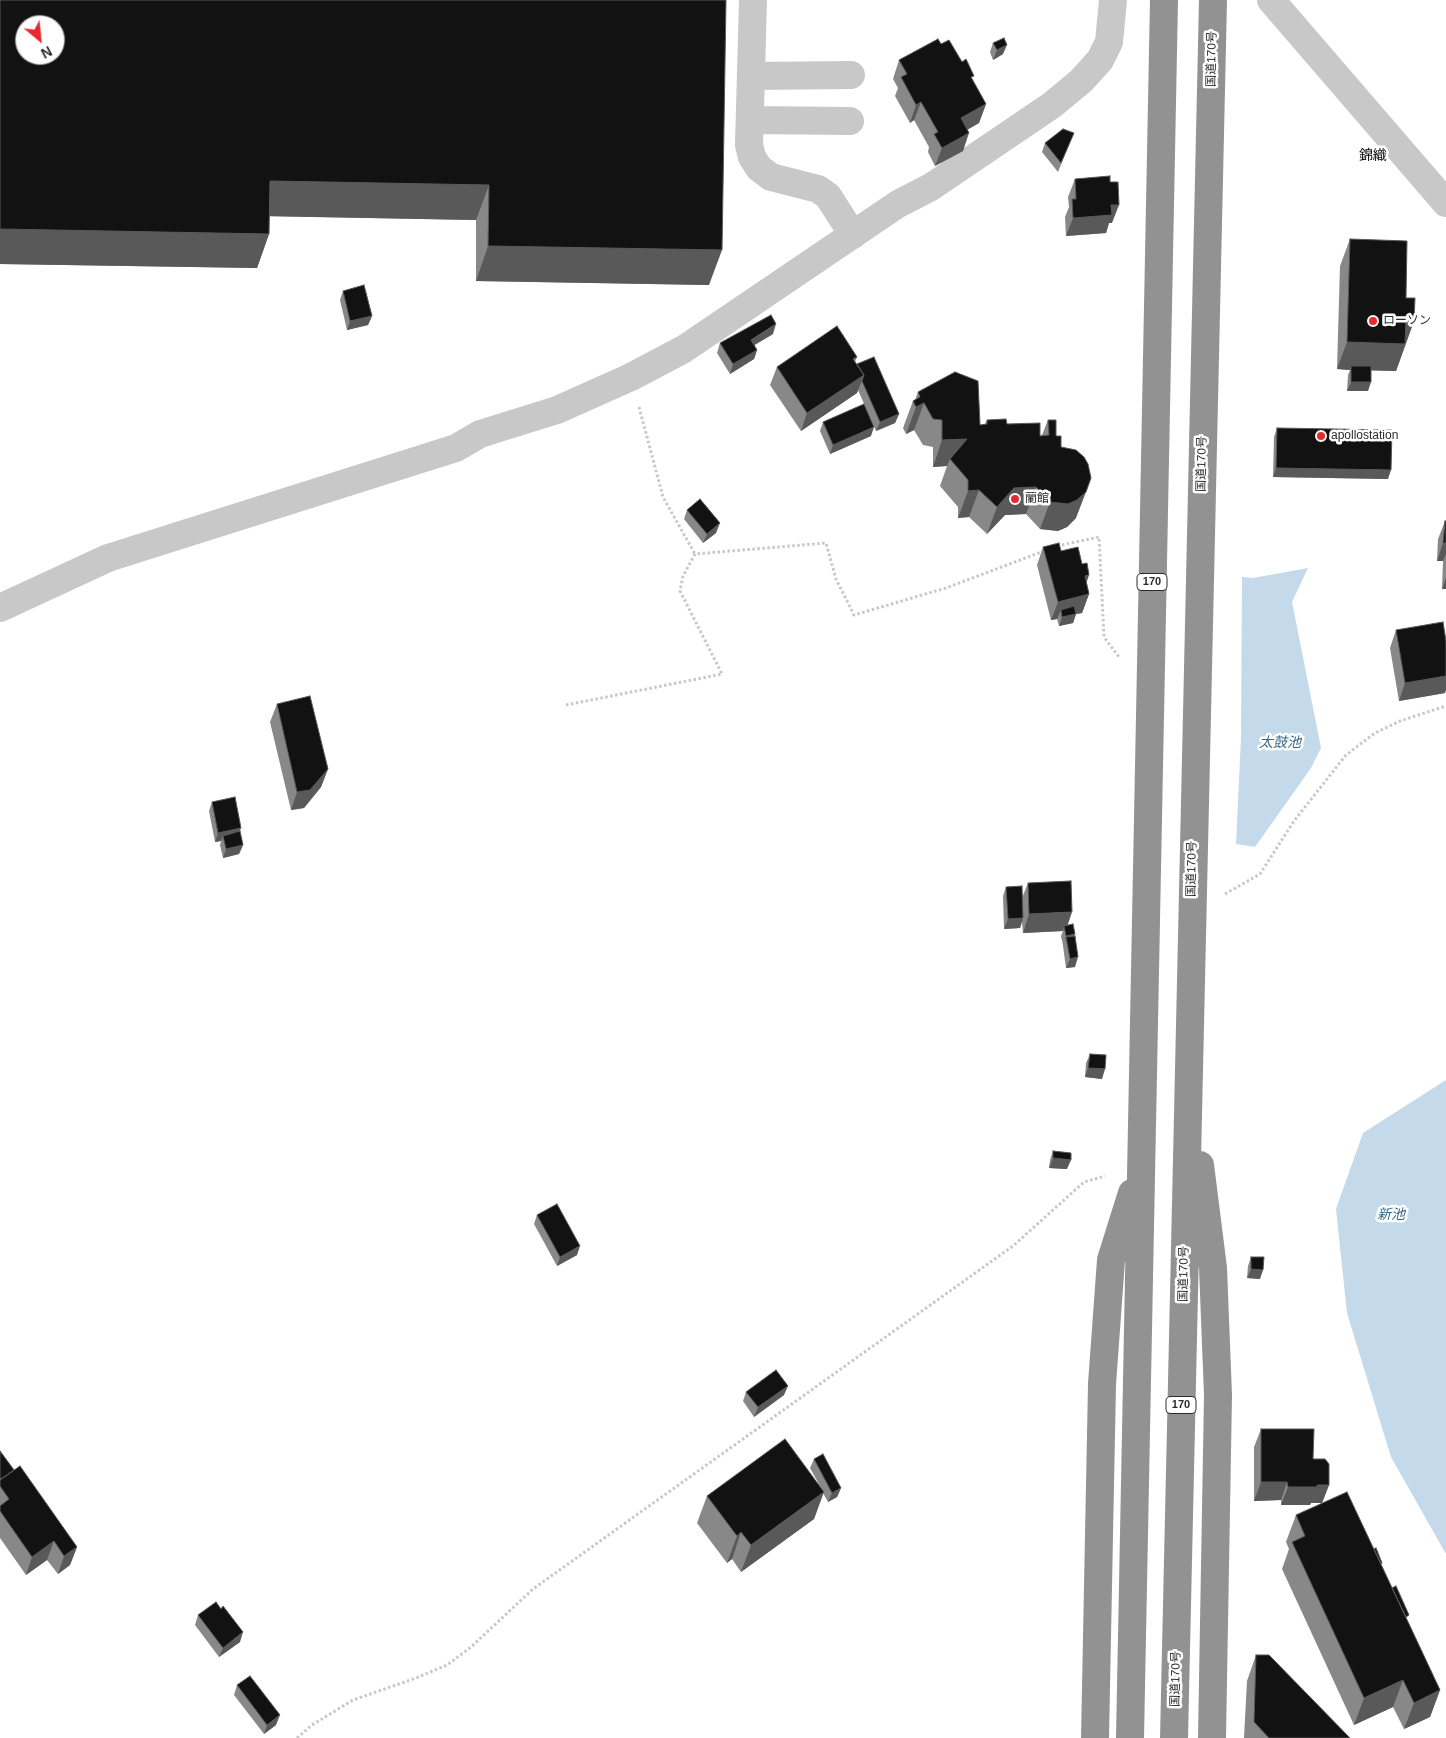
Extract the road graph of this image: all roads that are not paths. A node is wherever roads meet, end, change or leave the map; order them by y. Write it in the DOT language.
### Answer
graph roads {
  1 [pos="753,0"];
  2 [pos="1113,0"];
  3 [pos="1164,0"];
  4 [pos="1213,0"];
  5 [pos="1270,0"];
  6 [pos="851,75"];
  7 [pos="751,76"];
  8 [pos="750,120"];
  9 [pos="850,122"];
  10 [pos="1446,203"];
  11 [pos="853,235"];
  12 [pos="0,608"];
  13 [pos="1188,1072"];
  14 [pos="1141,1164"];
  15 [pos="1095,1738"];
  16 [pos="1130,1738"];
  17 [pos="1174,1738"];
  18 [pos="1212,1738"];
  1 -- 7 [label="street"];
  2 -- 11 [label="street"];
  3 -- 14 [label="highway, 170"];
  4 -- 13 [label="highway, 国道170号 / 170"];
  5 -- 10 [label="street"];
  6 -- 7 [label="street"];
  7 -- 8 [label="street"];
  8 -- 9 [label="street"];
  8 -- 11 [label="street"];
  11 -- 12 [label="street"];
  13 -- 17 [label="highway, 国道170号 / 170"];
  13 -- 18 [label="highway"];
  14 -- 15 [label="highway"];
  14 -- 16 [label="highway, 170"];
}
